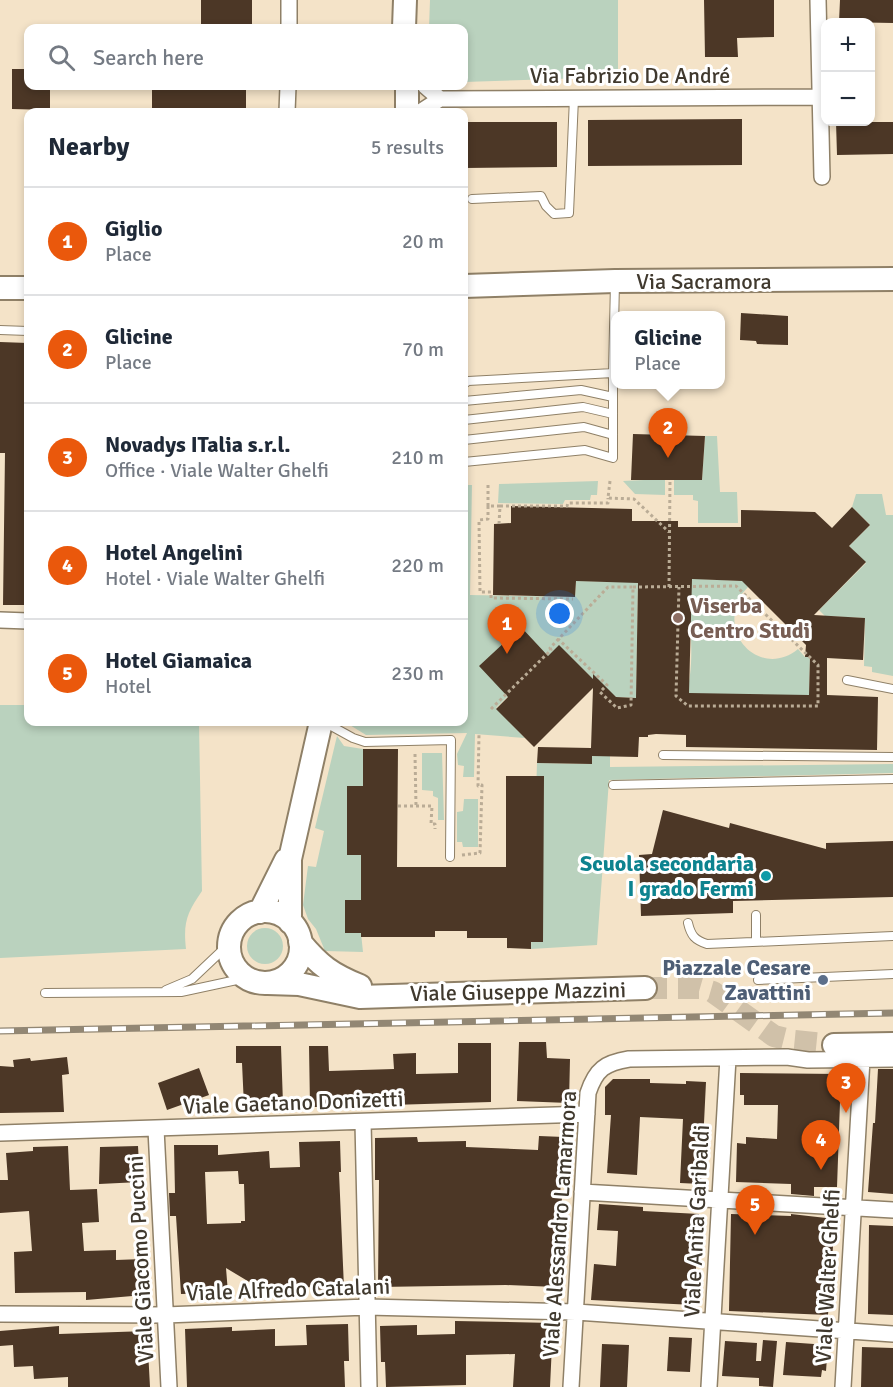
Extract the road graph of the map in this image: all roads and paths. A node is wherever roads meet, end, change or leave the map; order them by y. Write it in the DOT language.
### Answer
graph roads {
  1 [pos="290,0"];
  2 [pos="405,0"];
  3 [pos="818,0"];
  4 [pos="289,24"];
  5 [pos="404,24"];
  6 [pos="288,90"];
  7 [pos="398,90"];
  8 [pos="407,90"];
  9 [pos="430,90"];
  10 [pos="821,97"];
  11 [pos="574,98"];
  12 [pos="440,99"];
  13 [pos="287,108"];
  14 [pos="398,108"];
  15 [pos="407,108"];
  16 [pos="426,108"];
  17 [pos="821,126"];
  18 [pos="822,177"];
  19 [pos="472,199"];
  20 [pos="893,279"];
  21 [pos="615,281"];
  22 [pos="515,285"];
  23 [pos="468,286"];
  24 [pos="0,288"];
  25 [pos="24,288"];
  26 [pos="468,302"];
  27 [pos="614,311"];
  28 [pos="0,330"];
  29 [pos="24,331"];
  30 [pos="611,373"];
  31 [pos="468,381"];
  32 [pos="613,389"];
  33 [pos="613,398"];
  34 [pos="468,401"];
  35 [pos="613,414"];
  36 [pos="468,420"];
  37 [pos="613,435"];
  38 [pos="468,440"];
  39 [pos="468,462"];
  40 [pos="670,479"];
  41 [pos="609,481"];
  42 [pos="488,485"];
  43 [pos="608,498"];
  44 [pos="488,506"];
  45 [pos="500,506"];
  46 [pos="499,524"];
  47 [pos="669,532"];
  48 [pos="633,587"];
  49 [pos="669,587"];
  50 [pos="679,587"];
  51 [pos="573,599"];
  52 [pos="0,620"];
  53 [pos="24,621"];
  54 [pos="558,639"];
  55 [pos="847,680"];
  56 [pos="893,689"];
  57 [pos="491,709"];
  58 [pos="320,726"];
  59 [pos="329,726"];
  60 [pos="479,734"];
  61 [pos="415,741"];
  62 [pos="663,755"];
  63 [pos="893,757"];
  64 [pos="893,779"];
  65 [pos="614,785"];
  66 [pos="398,806"];
  67 [pos="416,806"];
  68 [pos="436,835"];
  69 [pos="293,839"];
  70 [pos="450,857"];
  71 [pos="462,861"];
  72 [pos="260,912"];
  73 [pos="756,915"];
  74 [pos="290,922"];
  75 [pos="688,923"];
  76 [pos="893,936"];
  77 [pos="300,942"];
  78 [pos="756,942"];
  79 [pos="229,944"];
  80 [pos="893,974"];
  81 [pos="246,978"];
  82 [pos="758,980"];
  83 [pos="268,983"];
  84 [pos="645,988"];
  85 [pos="161,992"];
  86 [pos="45,993"];
  87 [pos="390,994"];
  88 [pos="893,1044"];
  89 [pos="834,1045"];
  90 [pos="728,1058"];
  91 [pos="862,1059"];
  92 [pos="893,1059"];
  93 [pos="587,1114"];
  94 [pos="363,1122"];
  95 [pos="156,1129"];
  96 [pos="0,1133"];
  97 [pos="582,1192"];
  98 [pos="718,1199"];
  99 [pos="854,1208"];
  100 [pos="893,1210"];
  101 [pos="367,1307"];
  102 [pos="576,1312"];
  103 [pos="0,1314"];
  104 [pos="165,1315"];
  105 [pos="712,1323"];
  106 [pos="846,1331"];
  107 [pos="893,1334"];
  108 [pos="169,1387"];
  109 [pos="369,1387"];
  110 [pos="571,1387"];
  111 [pos="709,1387"];
  112 [pos="843,1387"];
  1 -- 4 [label="street"];
  2 -- 5 [label="street"];
  3 -- 10 [label="street"];
  6 -- 13 [label="street"];
  7 -- 14 [label="street"];
  8 -- 15 [label="street"];
  9 -- 12 [label="street"];
  10 -- 11 [label="street, Via Fabrizio De André"];
  11 -- 12 [label="street, Via Fabrizio De André"];
  11 -- 19 [label="lane"];
  12 -- 16 [label="street"];
  17 -- 18 [label="street"];
  20 -- 21 [label="street, Via Sacramora"];
  21 -- 22 [label="street, Via Sacramora"];
  21 -- 27 [label="lane"];
  22 -- 23 [label="street, Via Sacramora"];
  22 -- 26 [label="street, Via Sacramora"];
  24 -- 25 [label="street"];
  28 -- 29 [label="lane"];
  30 -- 31 [label="lane"];
  32 -- 33 [label="lane"];
  33 -- 34 [label="lane"];
  33 -- 35 [label="lane"];
  35 -- 36 [label="lane"];
  35 -- 37 [label="lane"];
  37 -- 38 [label="lane"];
  37 -- 39 [label="lane"];
  40 -- 47 [label="path"];
  41 -- 43 [label="path"];
  42 -- 44 [label="path"];
  43 -- 45 [label="path"];
  43 -- 47 [label="path"];
  44 -- 45 [label="path"];
  44 -- 51 [label="path"];
  45 -- 46 [label="path"];
  47 -- 49 [label="path"];
  48 -- 49 [label="path"];
  48 -- 54 [label="path"];
  48 -- 54 [label="path"];
  49 -- 50 [label="path"];
  50 -- 50 [label="path"];
  52 -- 53 [label="street"];
  54 -- 57 [label="path"];
  55 -- 56 [label="lane"];
  58 -- 69 [label="street"];
  59 -- 61 [label="lane"];
  60 -- 71 [label="path"];
  61 -- 67 [label="path"];
  61 -- 70 [label="lane"];
  62 -- 63 [label="lane"];
  64 -- 65 [label="lane"];
  66 -- 67 [label="path"];
  67 -- 68 [label="path"];
  69 -- 72 [label="street"];
  69 -- 74 [label="street"];
  72 -- 74 [label="street"];
  72 -- 79 [label="street"];
  73 -- 78 [label="lane"];
  74 -- 77 [label="street"];
  75 -- 78 [label="lane"];
  76 -- 78 [label="lane"];
  77 -- 83 [label="street"];
  77 -- 87 [label="street, Viale Giuseppe Mazzini"];
  79 -- 81 [label="street"];
  79 -- 85 [label="lane"];
  80 -- 82 [label="lane"];
  81 -- 83 [label="street"];
  81 -- 85 [label="lane"];
  83 -- 87 [label="street, Viale Giuseppe Mazzini"];
  84 -- 87 [label="street, Viale Giuseppe Mazzini"];
  85 -- 86 [label="lane"];
  88 -- 89 [label="street"];
  90 -- 91 [label="street"];
  90 -- 93 [label="street, Viale Alessandro Lamarmora"];
  90 -- 98 [label="street, Viale Anita Garibaldi"];
  91 -- 92 [label="street"];
  91 -- 99 [label="street, Viale Walter Ghelfi"];
  93 -- 94 [label="street, Viale Gaetano Donizetti"];
  93 -- 97 [label="street, Viale Alessandro Lamarmora"];
  94 -- 95 [label="street, Viale Gaetano Donizetti"];
  94 -- 101 [label="street"];
  95 -- 96 [label="street, Viale Gaetano Donizetti"];
  95 -- 104 [label="street, Viale Giacomo Puccini"];
  97 -- 98 [label="street"];
  97 -- 102 [label="street, Viale Alessandro Lamarmora"];
  98 -- 99 [label="street"];
  98 -- 105 [label="street, Viale Anita Garibaldi"];
  99 -- 100 [label="street"];
  99 -- 106 [label="street, Viale Walter Ghelfi"];
  101 -- 102 [label="street, Viale Alfredo Catalani"];
  101 -- 104 [label="street, Viale Alfredo Catalani"];
  101 -- 109 [label="street"];
  102 -- 105 [label="street, Viale Alfredo Catalani"];
  102 -- 110 [label="street, Viale Alessandro Lamarmora"];
  103 -- 104 [label="street, Viale Alfredo Catalani"];
  104 -- 108 [label="street, Viale Giacomo Puccini"];
  105 -- 106 [label="street, Viale Alfredo Catalani"];
  105 -- 111 [label="street, Viale Anita Garibaldi"];
  106 -- 107 [label="street, Viale Alfredo Catalani"];
  106 -- 112 [label="street, Viale Walter Ghelfi"];
}
